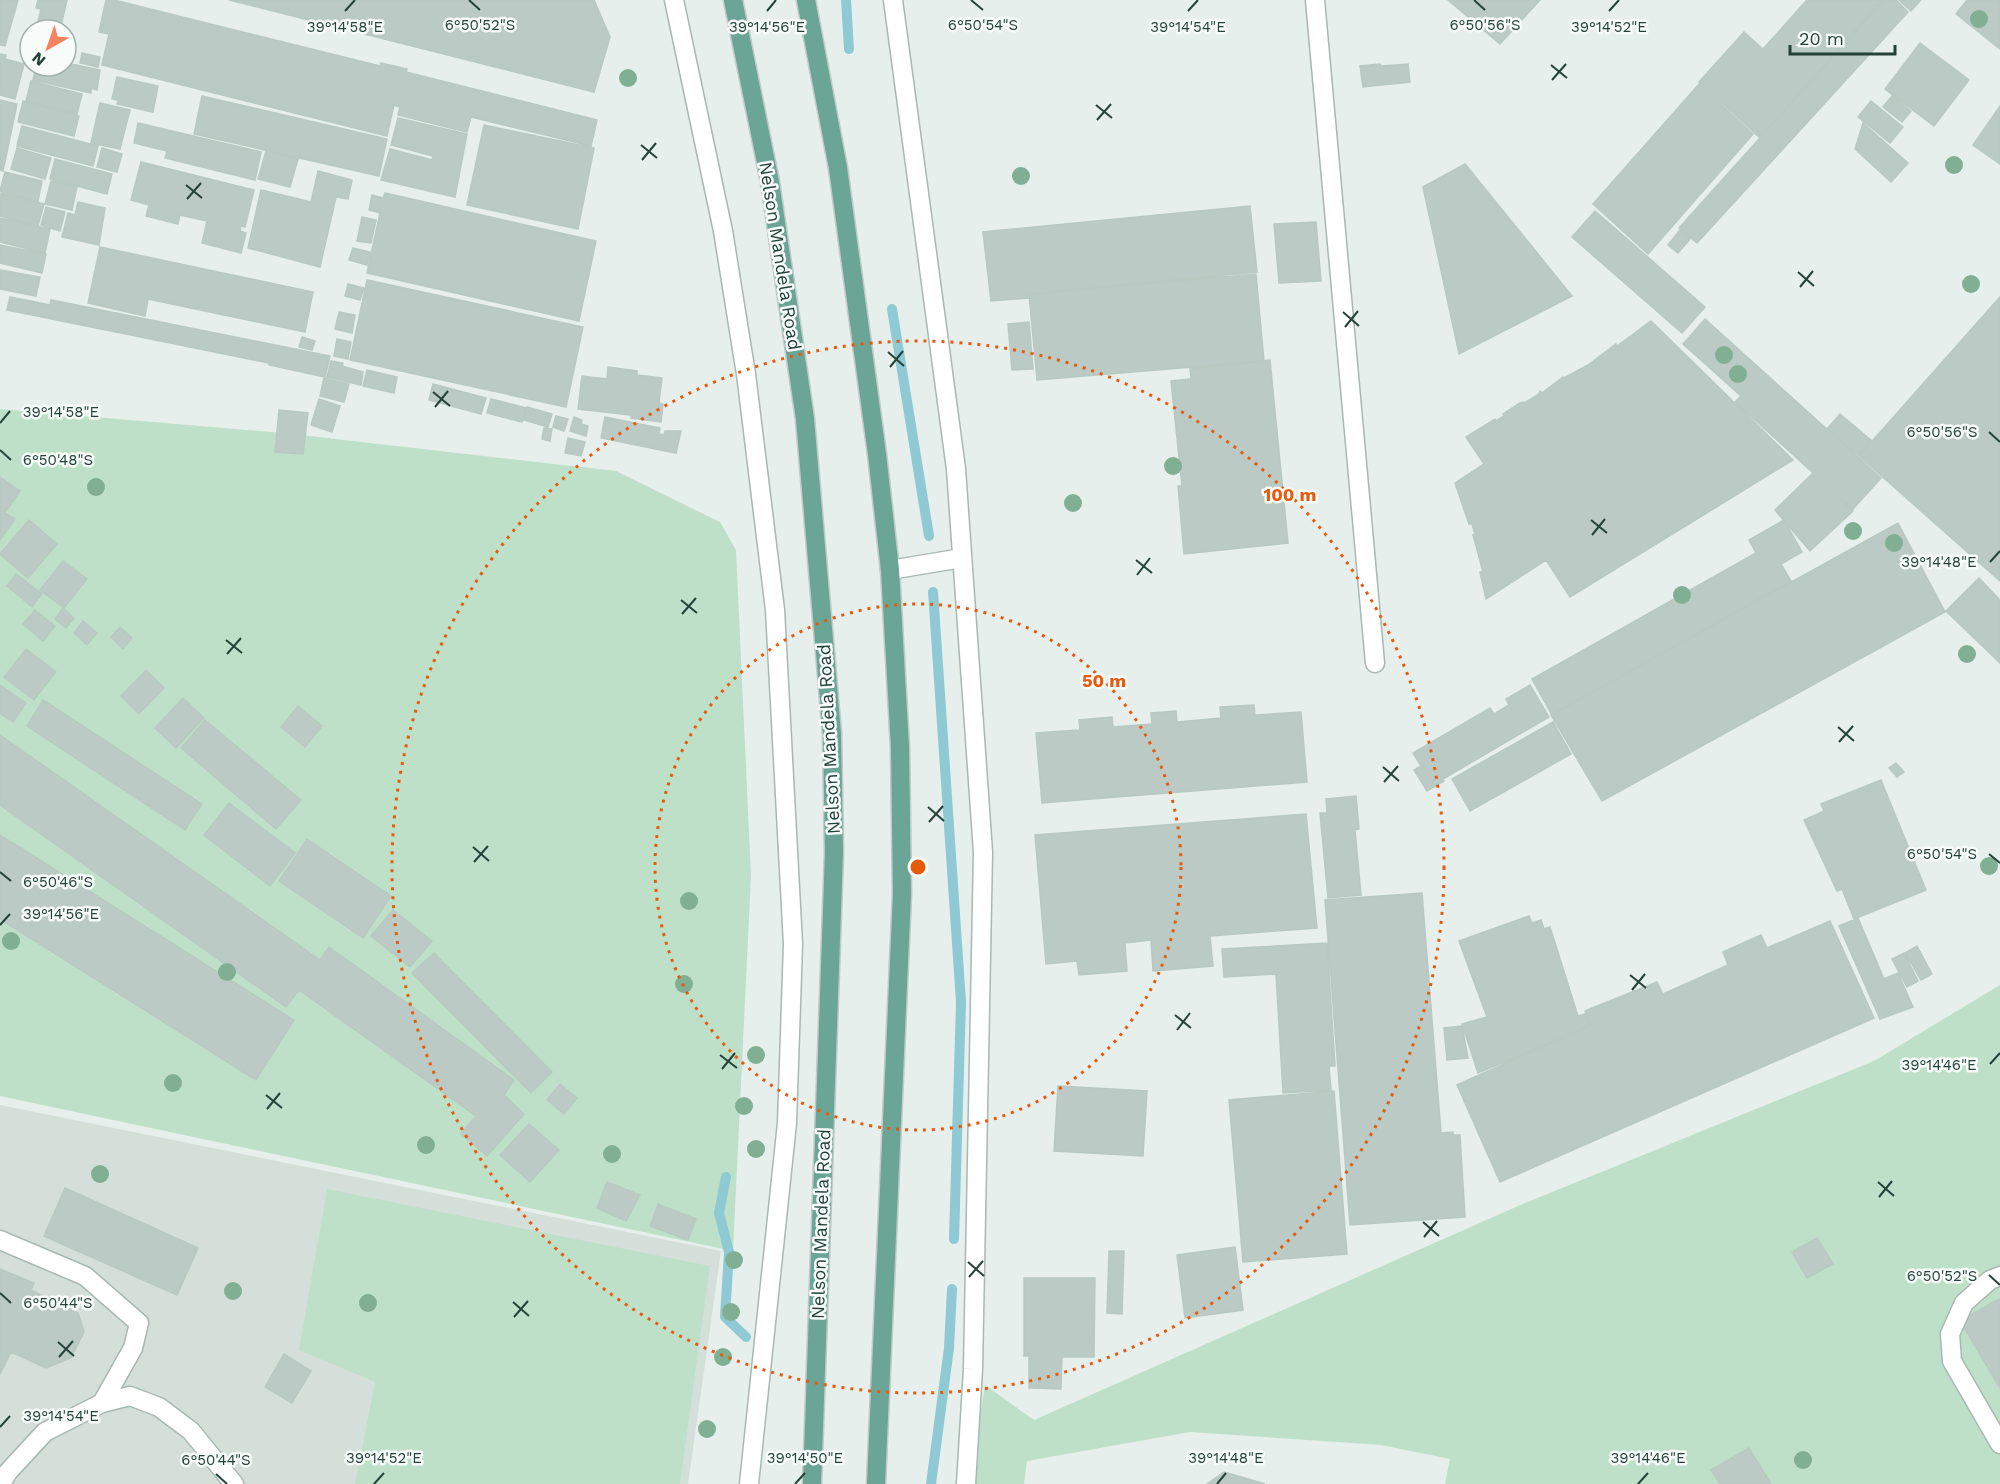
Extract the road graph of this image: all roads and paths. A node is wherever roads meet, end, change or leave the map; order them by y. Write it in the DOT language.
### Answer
graph roads {
  1 [pos="674,0"];
  2 [pos="734,0"];
  3 [pos="806,0"];
  4 [pos="893,0"];
  5 [pos="1315,0"];
  6 [pos="962,558"];
  7 [pos="890,570"];
  8 [pos="1375,663"];
  9 [pos="0,1240"];
  10 [pos="2000,1276"];
  11 [pos="102,1403"];
  12 [pos="2000,1444"];
  13 [pos="1,1484"];
  14 [pos="234,1484"];
  15 [pos="749,1484"];
  16 [pos="812,1484"];
  17 [pos="876,1484"];
  18 [pos="966,1484"];
  1 -- 15 [label="lane"];
  2 -- 16 [label="main road, Nelson Mandela Road"];
  3 -- 7 [label="main road"];
  4 -- 6 [label="lane"];
  5 -- 8 [label="lane"];
  6 -- 7 [label="lane"];
  6 -- 18 [label="lane"];
  7 -- 17 [label="main road"];
  9 -- 11 [label="lane"];
  10 -- 12 [label="lane"];
  11 -- 13 [label="lane"];
  11 -- 14 [label="lane"];
}
